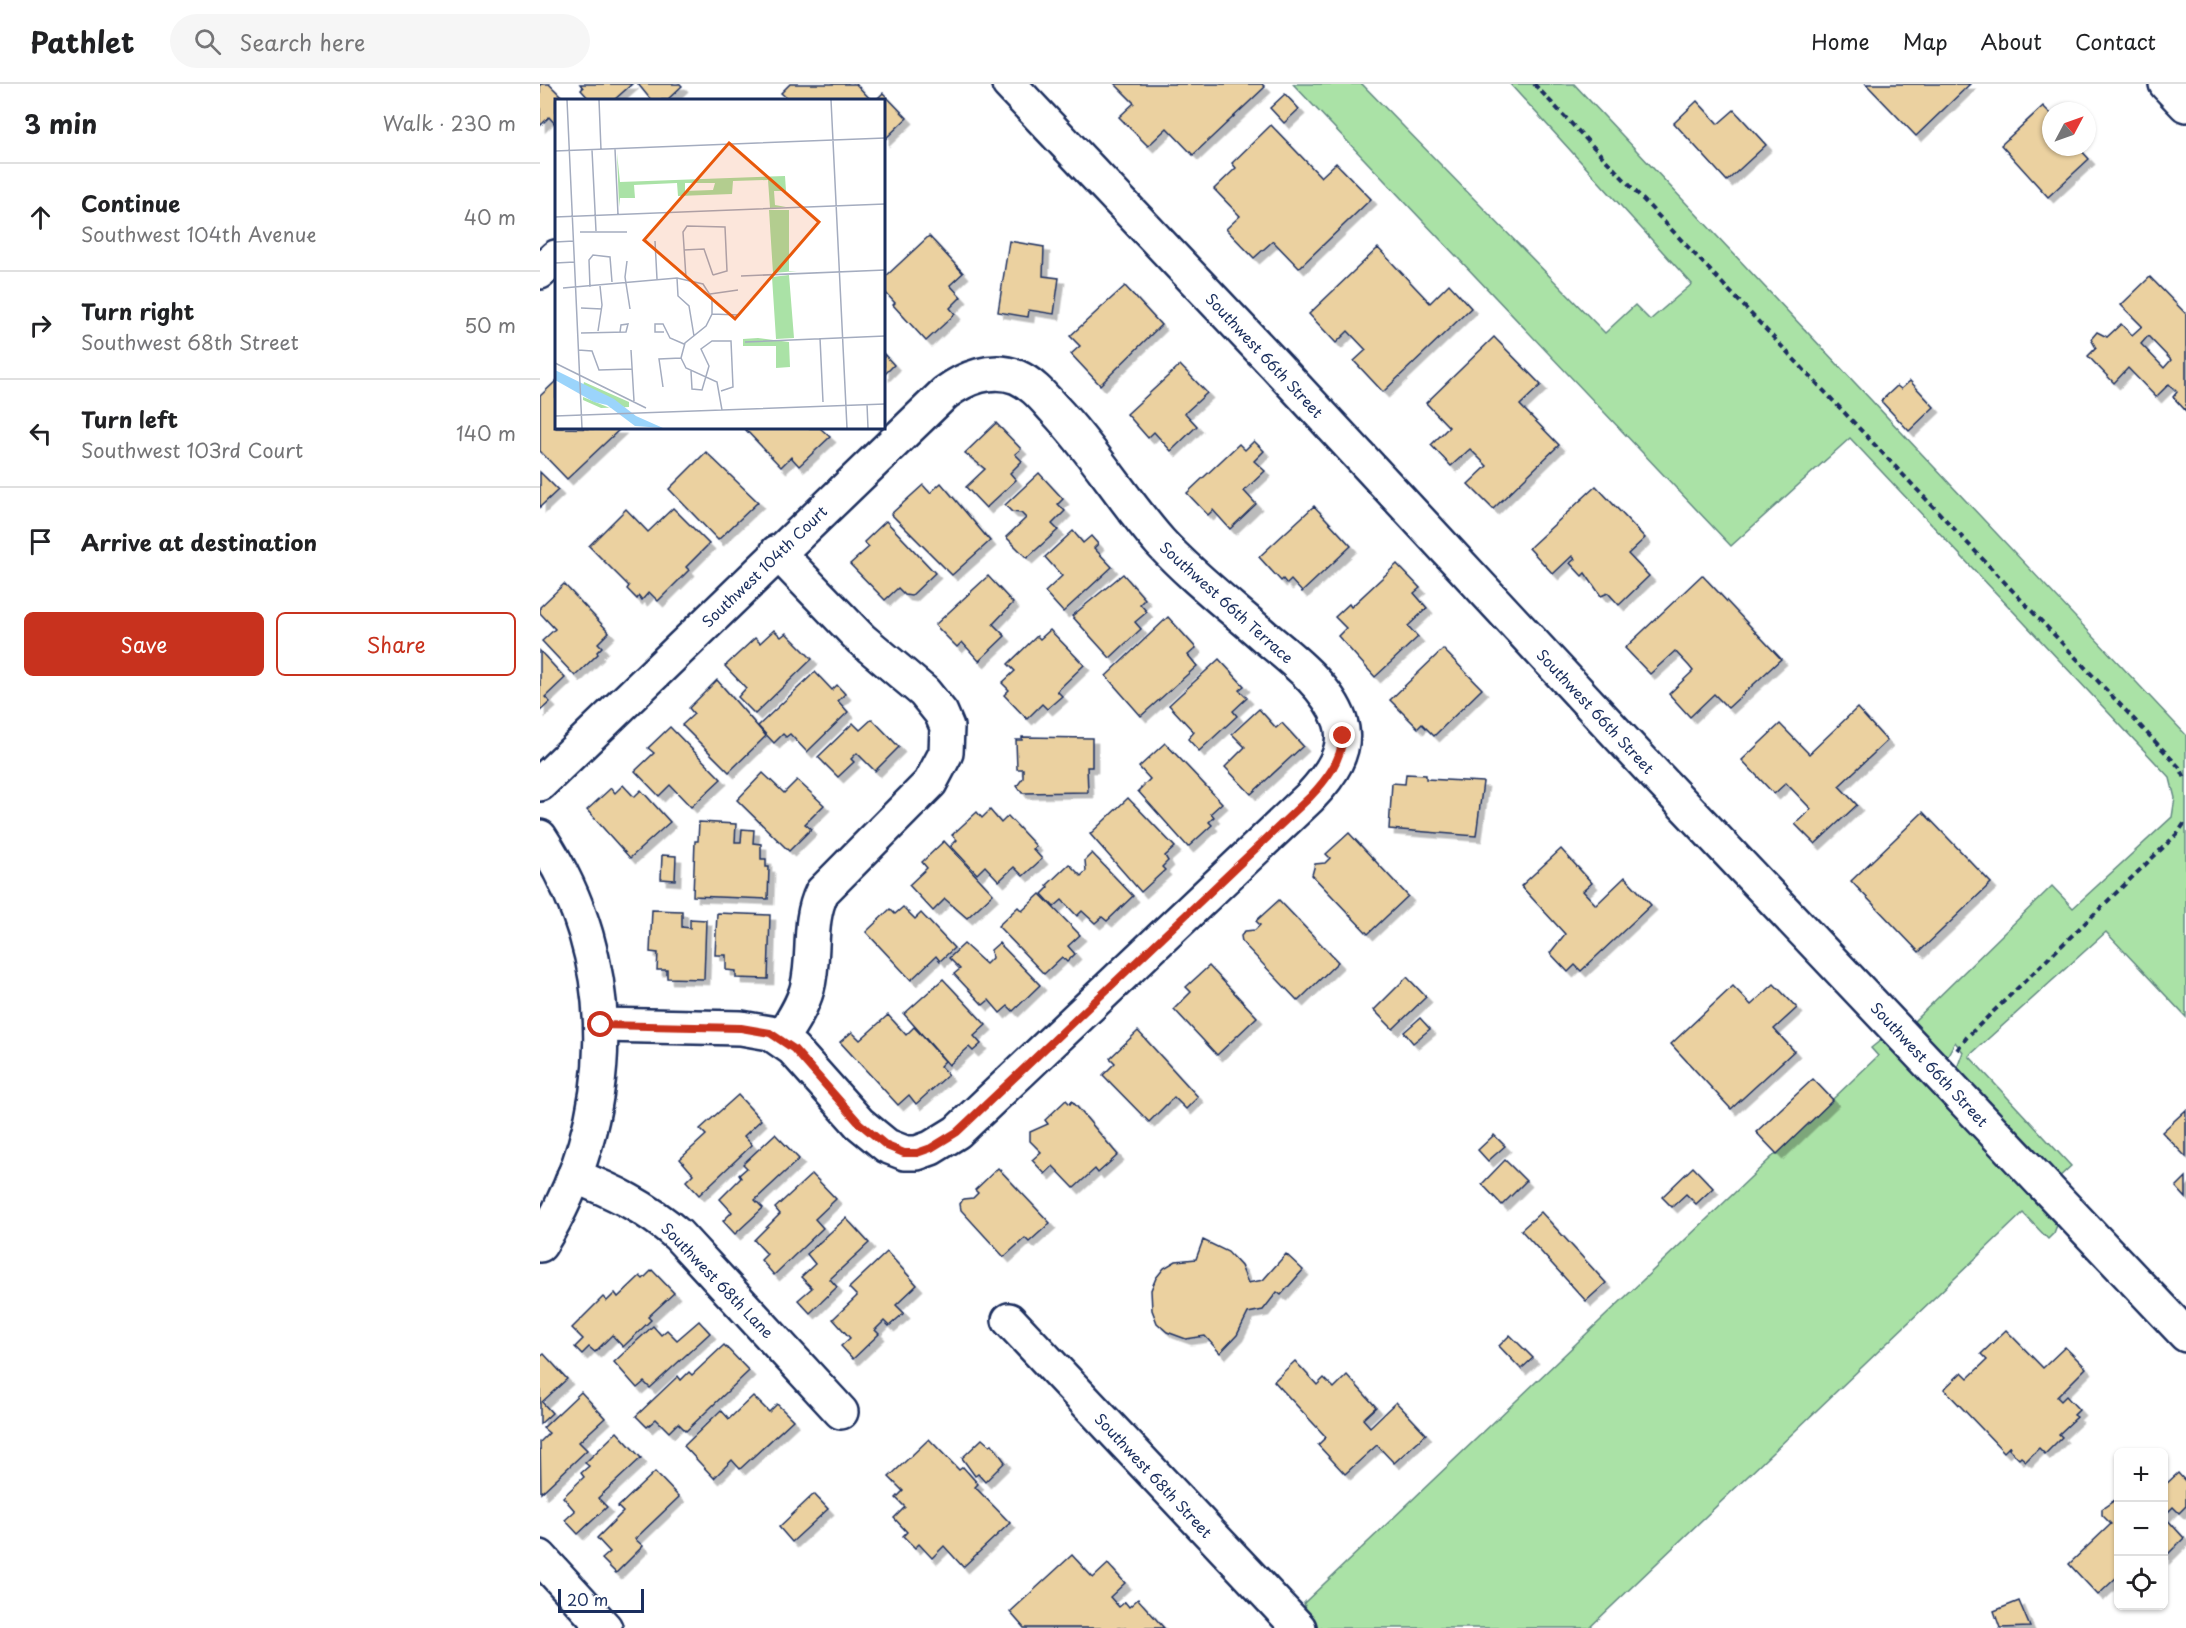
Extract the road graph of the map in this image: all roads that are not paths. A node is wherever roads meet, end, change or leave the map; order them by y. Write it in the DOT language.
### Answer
graph roads {
  1 [pos="1009,84"];
  2 [pos="2166,84"];
  3 [pos="2186,105"];
  4 [pos="555,258"];
  5 [pos="540,273"];
  6 [pos="1002,373"];
  7 [pos="777,552"];
  8 [pos="540,784"];
  9 [pos="540,837"];
  10 [pos="601,1025"];
  11 [pos="781,1039"];
  12 [pos="574,1176"];
  13 [pos="540,1245"];
  14 [pos="1009,1320"];
  15 [pos="2186,1335"];
  16 [pos="842,1412"];
  17 [pos="540,1557"];
  18 [pos="605,1628"];
  19 [pos="1299,1628"];
  1 -- 15 [label="street, Southwest 66th Street"];
  2 -- 3 [label="street"];
  4 -- 5 [label="street"];
  6 -- 7 [label="street, Southwest 104th Court"];
  6 -- 11 [label="street, Southwest 66th Terrace"];
  7 -- 8 [label="street, Southwest 104th Court"];
  7 -- 11 [label="street"];
  9 -- 10 [label="street"];
  10 -- 11 [label="street"];
  10 -- 12 [label="street"];
  12 -- 13 [label="street"];
  12 -- 16 [label="street, Southwest 68th Lane"];
  14 -- 19 [label="street, Southwest 68th Street"];
  17 -- 18 [label="street"];
}
